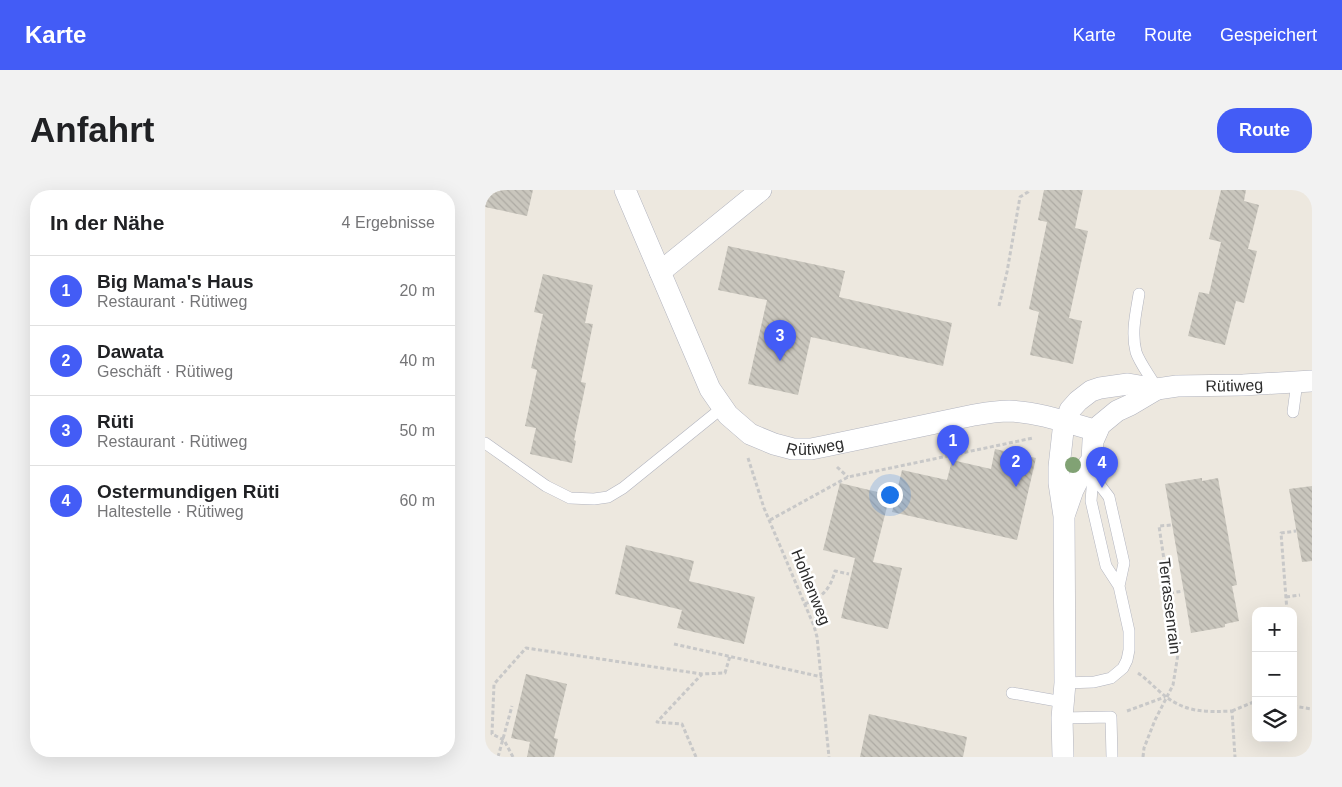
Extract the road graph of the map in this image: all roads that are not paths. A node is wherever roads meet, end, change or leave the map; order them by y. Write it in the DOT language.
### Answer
graph roads {
  1 [pos="625,190"];
  2 [pos="761,190"];
  3 [pos="660,272"];
  4 [pos="1139,294"];
  5 [pos="1304,381"];
  6 [pos="1157,389"];
  7 [pos="722,408"];
  8 [pos="1293,412"];
  9 [pos="1065,422"];
  10 [pos="1097,431"];
  11 [pos="485,443"];
  12 [pos="1093,468"];
  13 [pos="1064,516"];
  14 [pos="1119,586"];
  15 [pos="1012,694"];
  16 [pos="1063,701"];
  17 [pos="1063,757"];
  18 [pos="1112,757"];
  1 -- 3 [label="street, Rütiweg"];
  2 -- 3 [label="street"];
  3 -- 7 [label="street, Rütiweg"];
  4 -- 6 [label="lane"];
  5 -- 6 [label="street, Rütiweg"];
  5 -- 8 [label="lane"];
  6 -- 9 [label="street, Rütiweg"];
  6 -- 10 [label="street, Rütiweg"];
  7 -- 9 [label="street, Rütiweg"];
  7 -- 11 [label="lane"];
  9 -- 10 [label="street, Rütiweg"];
  9 -- 13 [label="street, Rütiweg"];
  10 -- 12 [label="street, Rütiweg"];
  12 -- 13 [label="street, Rütiweg"];
  12 -- 14 [label="lane"];
  12 -- 14 [label="lane"];
  13 -- 16 [label="street, Rütiweg"];
  14 -- 16 [label="lane"];
  15 -- 16 [label="lane"];
  16 -- 17 [label="street, Rütiweg"];
  16 -- 18 [label="lane"];
}
